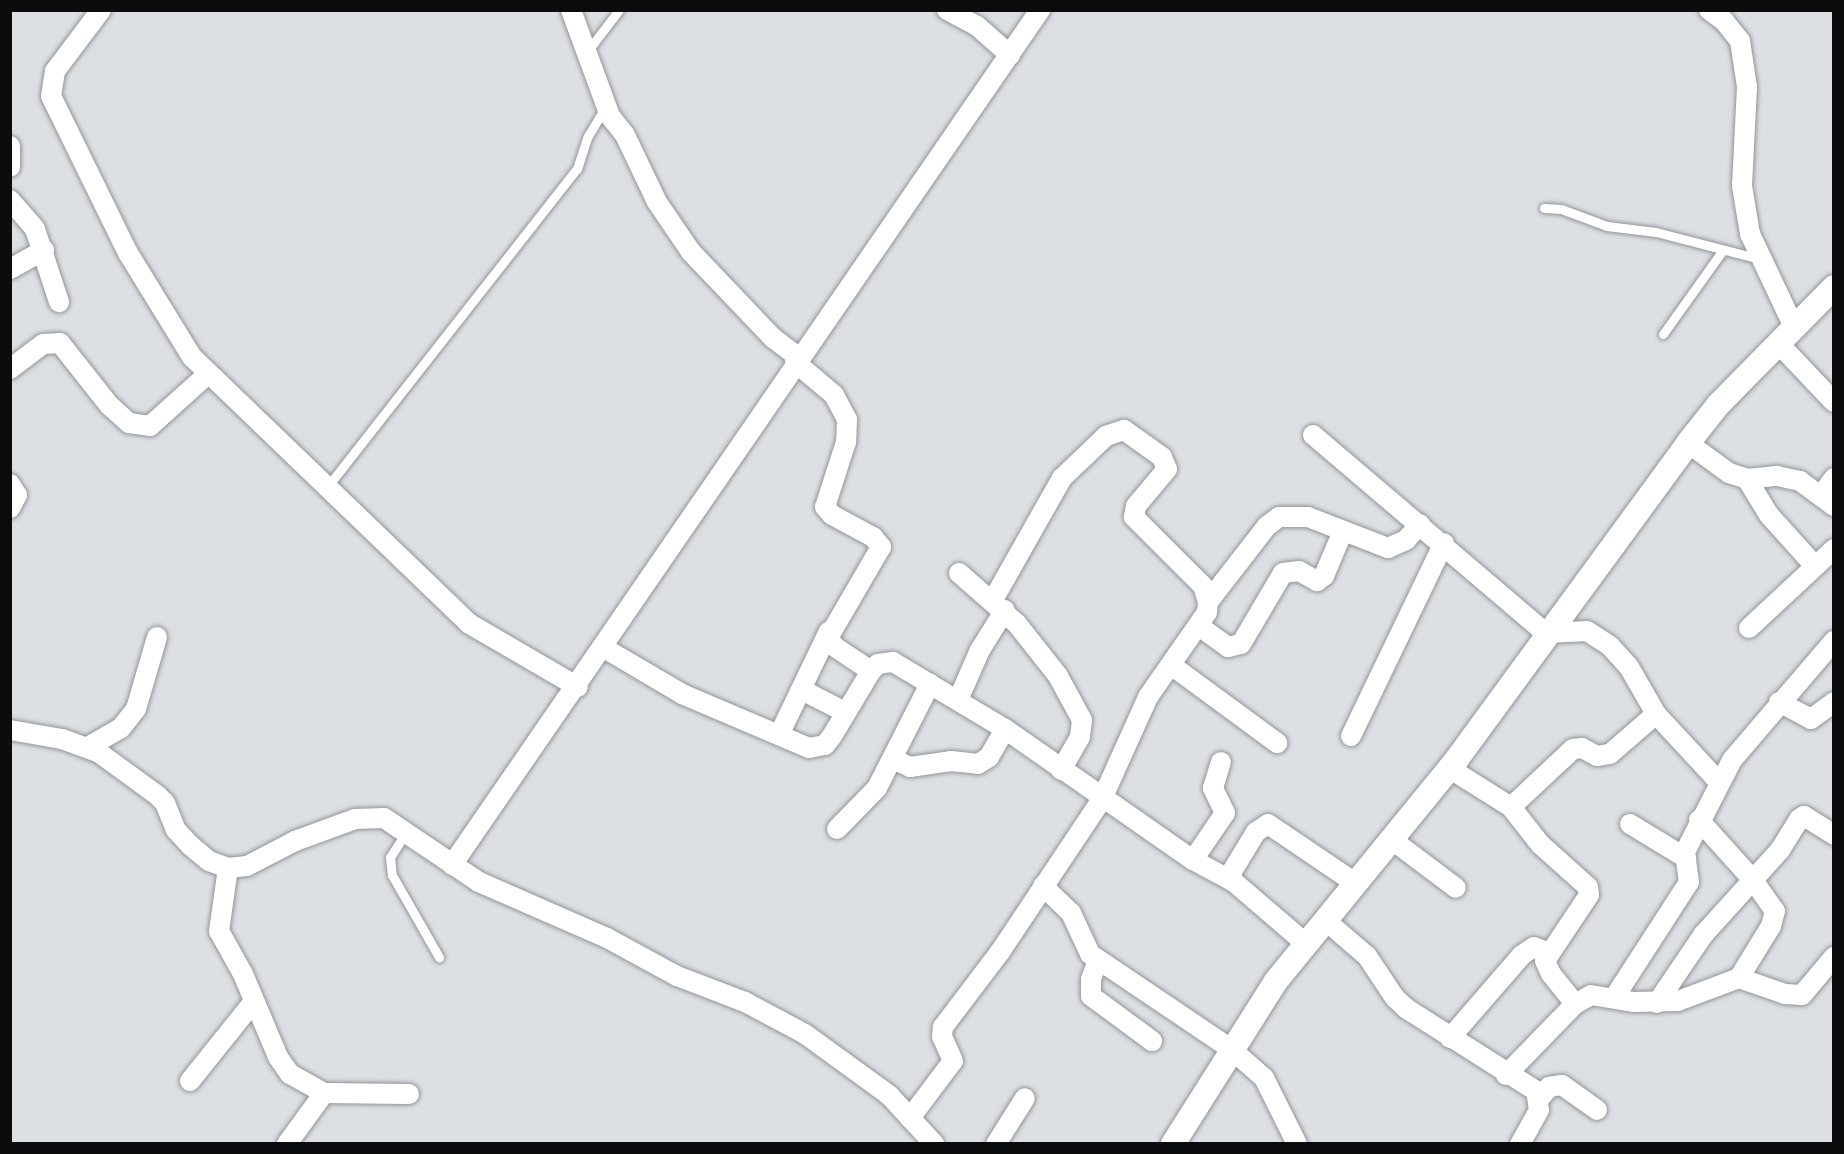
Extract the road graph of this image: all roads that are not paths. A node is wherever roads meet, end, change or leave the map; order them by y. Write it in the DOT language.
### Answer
graph roads {
  1 [pos="101,10"];
  2 [pos="571,10"];
  3 [pos="620,10"];
  4 [pos="947,10"];
  5 [pos="1040,10"];
  6 [pos="1709,10"];
  7 [pos="585,54"];
  8 [pos="1010,55"];
  9 [pos="606,106"];
  10 [pos="10,146"];
  11 [pos="10,168"];
  12 [pos="10,200"];
  13 [pos="1544,207"];
  14 [pos="44,250"];
  15 [pos="1723,250"];
  16 [pos="1760,260"];
  17 [pos="10,268"];
  18 [pos="1833,287"];
  19 [pos="59,302"];
  20 [pos="1663,334"];
  21 [pos="1786,335"];
  22 [pos="797,359"];
  23 [pos="10,369"];
  24 [pos="208,374"];
  25 [pos="1833,402"];
  26 [pos="1313,435"];
  27 [pos="1688,443"];
  28 [pos="1833,478"];
  29 [pos="1747,479"];
  30 [pos="10,484"];
  31 [pos="328,486"];
  32 [pos="1827,501"];
  33 [pos="10,508"];
  34 [pos="1420,524"];
  35 [pos="1343,531"];
  36 [pos="1444,543"];
  37 [pos="1833,549"];
  38 [pos="1815,566"];
  39 [pos="959,573"];
  40 [pos="1208,602"];
  41 [pos="999,605"];
  42 [pos="1199,626"];
  43 [pos="1749,628"];
  44 [pos="829,631"];
  45 [pos="1546,633"];
  46 [pos="157,637"];
  47 [pos="1833,641"];
  48 [pos="604,648"];
  49 [pos="1170,665"];
  50 [pos="871,671"];
  51 [pos="930,684"];
  52 [pos="578,687"];
  53 [pos="802,690"];
  54 [pos="958,700"];
  55 [pos="1779,702"];
  56 [pos="1833,702"];
  57 [pos="845,712"];
  58 [pos="1656,714"];
  59 [pos="1005,729"];
  60 [pos="10,730"];
  61 [pos="779,735"];
  62 [pos="1351,736"];
  63 [pos="1276,743"];
  64 [pos="88,747"];
  65 [pos="893,759"];
  66 [pos="1221,762"];
  67 [pos="1449,768"];
  68 [pos="1060,770"];
  69 [pos="1719,782"];
  70 [pos="1102,799"];
  71 [pos="1511,807"];
  72 [pos="1699,820"];
  73 [pos="1630,824"];
  74 [pos="837,829"];
  75 [pos="407,831"];
  76 [pos="1833,835"];
  77 [pos="1391,840"];
  78 [pos="1686,858"];
  79 [pos="1193,860"];
  80 [pos="452,865"];
  81 [pos="228,868"];
  82 [pos="1228,878"];
  83 [pos="1753,880"];
  84 [pos="1355,883"];
  85 [pos="1043,886"];
  86 [pos="1456,888"];
  87 [pos="1324,920"];
  88 [pos="1306,944"];
  89 [pos="1550,952"];
  90 [pos="439,957"];
  91 [pos="1833,957"];
  92 [pos="1098,960"];
  93 [pos="1739,978"];
  94 [pos="1614,998"];
  95 [pos="254,1001"];
  96 [pos="1657,1003"];
  97 [pos="1575,1004"];
  98 [pos="1450,1038"];
  99 [pos="1152,1041"];
  100 [pos="1231,1049"];
  101 [pos="1506,1075"];
  102 [pos="190,1081"];
  103 [pos="324,1093"];
  104 [pos="409,1094"];
  105 [pos="1025,1098"];
  106 [pos="1539,1099"];
  107 [pos="1597,1110"];
  108 [pos="910,1118"];
  109 [pos="287,1143"];
  110 [pos="934,1143"];
  111 [pos="996,1143"];
  112 [pos="1173,1143"];
  113 [pos="1297,1143"];
  114 [pos="1520,1143"];
  1 -- 24 [label="street"];
  2 -- 7 [label="street"];
  3 -- 7 [label="lane"];
  4 -- 8 [label="street"];
  5 -- 8 [label="street"];
  6 -- 16 [label="street"];
  7 -- 9 [label="street"];
  8 -- 22 [label="street"];
  9 -- 22 [label="street"];
  9 -- 31 [label="lane"];
  10 -- 11 [label="street"];
  12 -- 14 [label="street"];
  13 -- 15 [label="lane"];
  14 -- 17 [label="street"];
  14 -- 19 [label="street"];
  15 -- 16 [label="lane"];
  15 -- 20 [label="lane"];
  16 -- 21 [label="street"];
  18 -- 21 [label="street"];
  21 -- 25 [label="street"];
  21 -- 27 [label="street"];
  22 -- 44 [label="street"];
  22 -- 48 [label="street"];
  23 -- 24 [label="street"];
  24 -- 31 [label="street"];
  26 -- 34 [label="street"];
  27 -- 29 [label="street"];
  27 -- 45 [label="street"];
  28 -- 32 [label="street"];
  29 -- 32 [label="street"];
  29 -- 38 [label="street"];
  30 -- 33 [label="street"];
  31 -- 52 [label="street"];
  34 -- 35 [label="street"];
  34 -- 36 [label="street"];
  35 -- 40 [label="street"];
  35 -- 42 [label="street"];
  36 -- 45 [label="street"];
  36 -- 62 [label="street"];
  37 -- 38 [label="street"];
  38 -- 43 [label="street"];
  39 -- 41 [label="street"];
  40 -- 41 [label="street"];
  40 -- 42 [label="street"];
  41 -- 54 [label="street"];
  41 -- 68 [label="street"];
  42 -- 49 [label="street"];
  44 -- 50 [label="street"];
  44 -- 53 [label="street"];
  45 -- 58 [label="street"];
  45 -- 67 [label="street"];
  46 -- 64 [label="street"];
  47 -- 55 [label="street"];
  48 -- 52 [label="street"];
  48 -- 61 [label="street"];
  49 -- 63 [label="street"];
  49 -- 70 [label="street"];
  50 -- 51 [label="street"];
  50 -- 57 [label="street"];
  51 -- 54 [label="street"];
  51 -- 65 [label="street"];
  52 -- 80 [label="street"];
  53 -- 57 [label="street"];
  53 -- 61 [label="street"];
  54 -- 59 [label="street"];
  55 -- 56 [label="street"];
  55 -- 69 [label="street"];
  57 -- 61 [label="street"];
  58 -- 69 [label="street"];
  58 -- 71 [label="street"];
  59 -- 65 [label="street"];
  59 -- 68 [label="street"];
  60 -- 64 [label="street"];
  64 -- 81 [label="street"];
  65 -- 74 [label="street"];
  66 -- 79 [label="street"];
  67 -- 71 [label="street"];
  67 -- 77 [label="street"];
  68 -- 70 [label="street"];
  69 -- 72 [label="street"];
  70 -- 79 [label="street"];
  70 -- 85 [label="street"];
  71 -- 89 [label="street"];
  72 -- 78 [label="street"];
  72 -- 83 [label="street"];
  73 -- 78 [label="street"];
  75 -- 80 [label="street"];
  75 -- 81 [label="street"];
  75 -- 90 [label="lane"];
  76 -- 83 [label="street"];
  77 -- 84 [label="street"];
  77 -- 86 [label="street"];
  78 -- 94 [label="street"];
  79 -- 82 [label="street"];
  80 -- 108 [label="street"];
  81 -- 95 [label="street"];
  82 -- 84 [label="street"];
  82 -- 88 [label="street"];
  83 -- 93 [label="street"];
  83 -- 96 [label="street"];
  84 -- 87 [label="street"];
  85 -- 92 [label="street"];
  85 -- 108 [label="street"];
  87 -- 88 [label="street"];
  87 -- 98 [label="street"];
  88 -- 100 [label="street"];
  89 -- 97 [label="street"];
  89 -- 98 [label="street"];
  91 -- 93 [label="street"];
  92 -- 99 [label="street"];
  92 -- 100 [label="street"];
  93 -- 96 [label="street"];
  94 -- 96 [label="street"];
  94 -- 97 [label="street"];
  95 -- 102 [label="street"];
  95 -- 103 [label="street"];
  97 -- 101 [label="street"];
  98 -- 101 [label="street"];
  100 -- 112 [label="street"];
  100 -- 113 [label="street"];
  101 -- 106 [label="street"];
  103 -- 104 [label="street"];
  103 -- 109 [label="street"];
  105 -- 111 [label="street"];
  106 -- 107 [label="street"];
  106 -- 114 [label="street"];
  108 -- 110 [label="street"];
}
